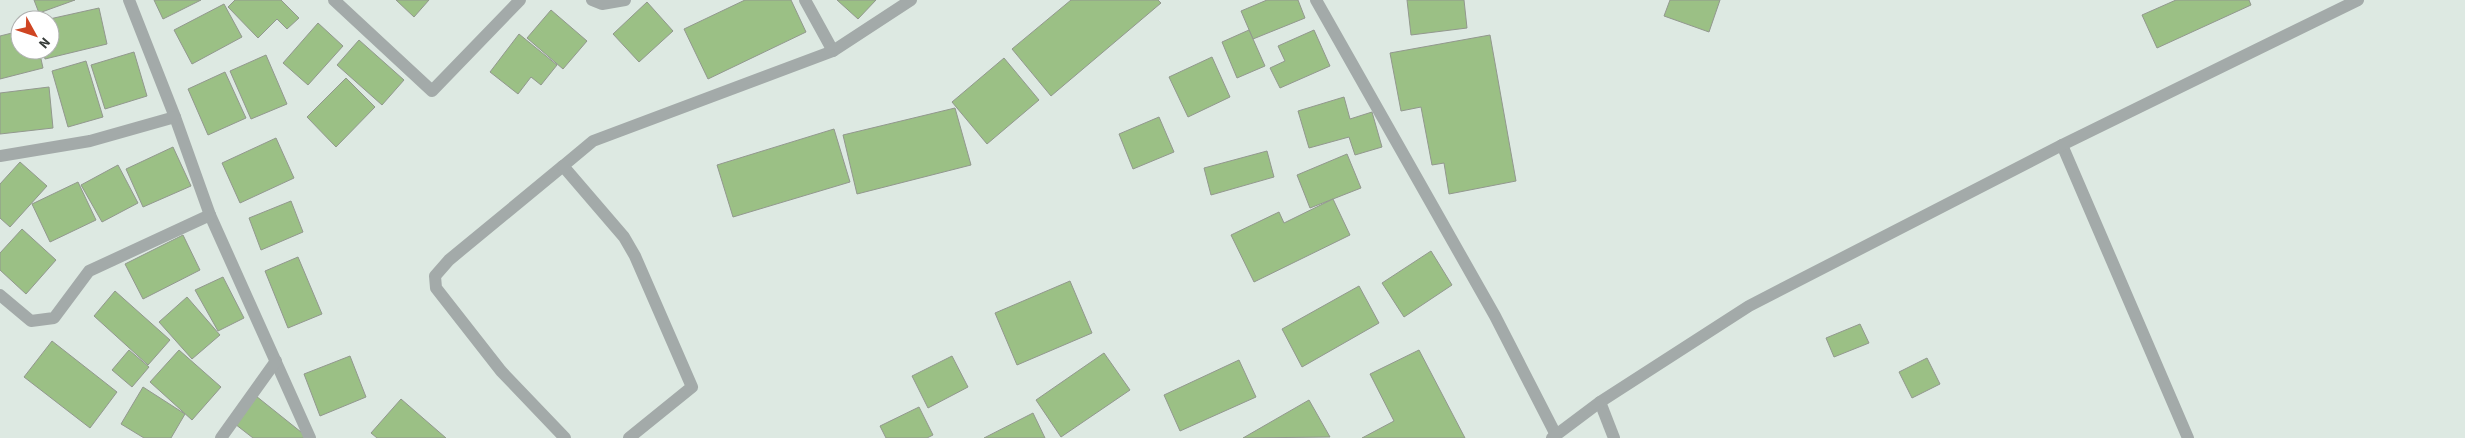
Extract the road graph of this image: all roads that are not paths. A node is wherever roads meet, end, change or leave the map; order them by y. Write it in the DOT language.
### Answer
graph roads {
  1 [pos="129,0"];
  2 [pos="334,0"];
  3 [pos="520,0"];
  4 [pos="592,0"];
  5 [pos="625,0"];
  6 [pos="805,0"];
  7 [pos="911,0"];
  8 [pos="1316,0"];
  9 [pos="2358,0"];
  10 [pos="833,51"];
  11 [pos="176,117"];
  12 [pos="2062,145"];
  13 [pos="0,156"];
  14 [pos="563,166"];
  15 [pos="210,215"];
  16 [pos="0,295"];
  17 [pos="276,362"];
  18 [pos="1600,402"];
  19 [pos="1554,436"];
  20 [pos="221,438"];
  21 [pos="310,438"];
  22 [pos="565,438"];
  23 [pos="629,438"];
  24 [pos="1614,438"];
  25 [pos="2188,438"];
  1 -- 11 [label="street"];
  2 -- 3 [label="street"];
  4 -- 5 [label="street"];
  6 -- 10 [label="street"];
  7 -- 10 [label="street"];
  8 -- 19 [label="street"];
  9 -- 12 [label="street"];
  10 -- 14 [label="street"];
  11 -- 13 [label="street"];
  11 -- 15 [label="street"];
  12 -- 18 [label="street"];
  12 -- 25 [label="street"];
  14 -- 22 [label="street"];
  14 -- 23 [label="street"];
  15 -- 16 [label="street"];
  15 -- 17 [label="street"];
  17 -- 20 [label="street"];
  17 -- 21 [label="street"];
  18 -- 19 [label="street"];
  18 -- 24 [label="street"];
}
